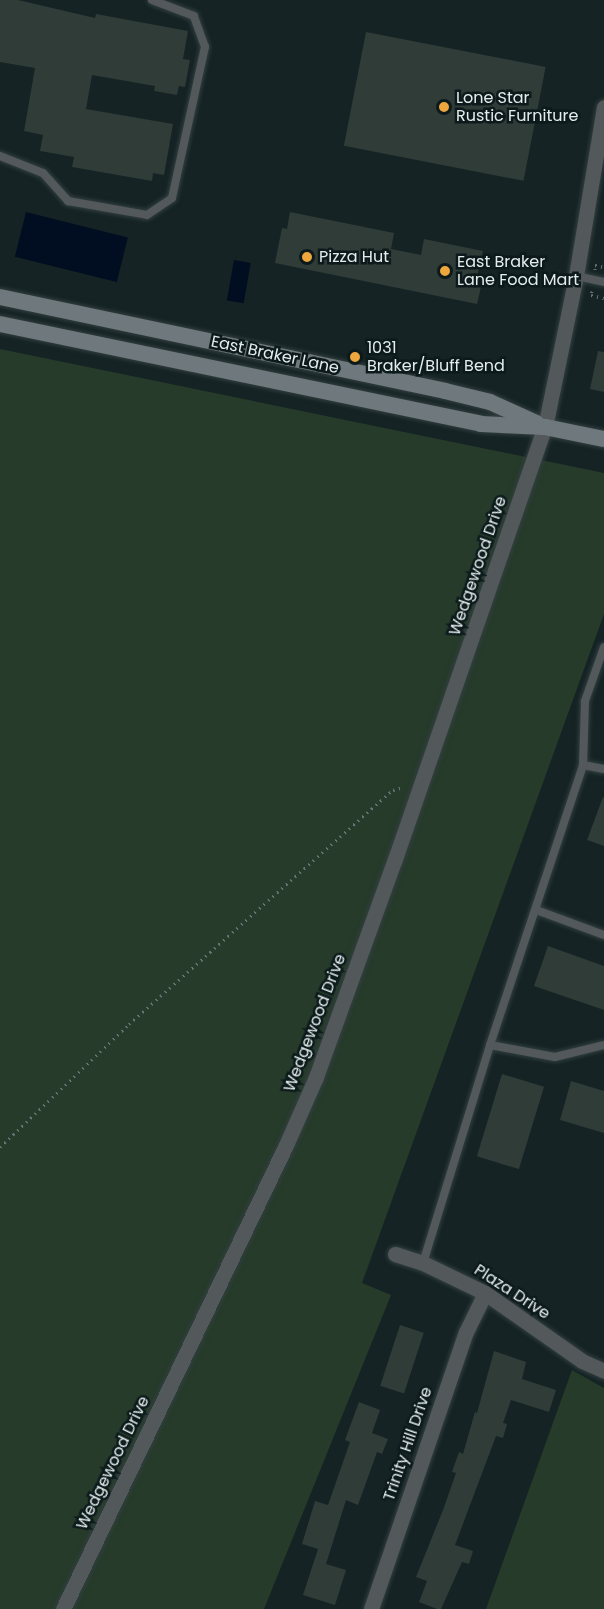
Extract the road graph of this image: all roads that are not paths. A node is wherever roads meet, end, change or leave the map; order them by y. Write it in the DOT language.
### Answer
graph roads {
  1 [pos="152,0"];
  2 [pos="604,107"];
  3 [pos="603,126"];
  4 [pos="0,156"];
  5 [pos="576,276"];
  6 [pos="604,282"];
  7 [pos="0,297"];
  8 [pos="0,324"];
  9 [pos="545,428"];
  10 [pos="604,439"];
  11 [pos="604,647"];
  12 [pos="583,765"];
  13 [pos="604,769"];
  14 [pos="536,910"];
  15 [pos="604,935"];
  16 [pos="490,1045"];
  17 [pos="604,1045"];
  18 [pos="395,1254"];
  19 [pos="423,1263"];
  20 [pos="485,1293"];
  21 [pos="604,1371"];
  22 [pos="63,1609"];
  23 [pos="371,1609"];
  1 -- 4 [label="lane"];
  2 -- 3 [label="street, Wedgewood Drive"];
  3 -- 5 [label="street, Wedgewood Drive"];
  5 -- 6 [label="lane"];
  5 -- 9 [label="street, Wedgewood Drive"];
  7 -- 9 [label="main road, East Braker Lane"];
  8 -- 9 [label="main road, East Braker Lane"];
  9 -- 10 [label="main road, East Braker Lane"];
  9 -- 22 [label="street, Wedgewood Drive"];
  11 -- 12 [label="lane"];
  12 -- 13 [label="lane"];
  12 -- 14 [label="lane"];
  14 -- 15 [label="lane"];
  14 -- 16 [label="lane"];
  16 -- 17 [label="lane"];
  16 -- 19 [label="lane"];
  18 -- 19 [label="street, Plaza Drive"];
  19 -- 20 [label="street, Plaza Drive"];
  20 -- 21 [label="street, Plaza Drive"];
  20 -- 23 [label="street, Trinity Hill Drive"];
}
